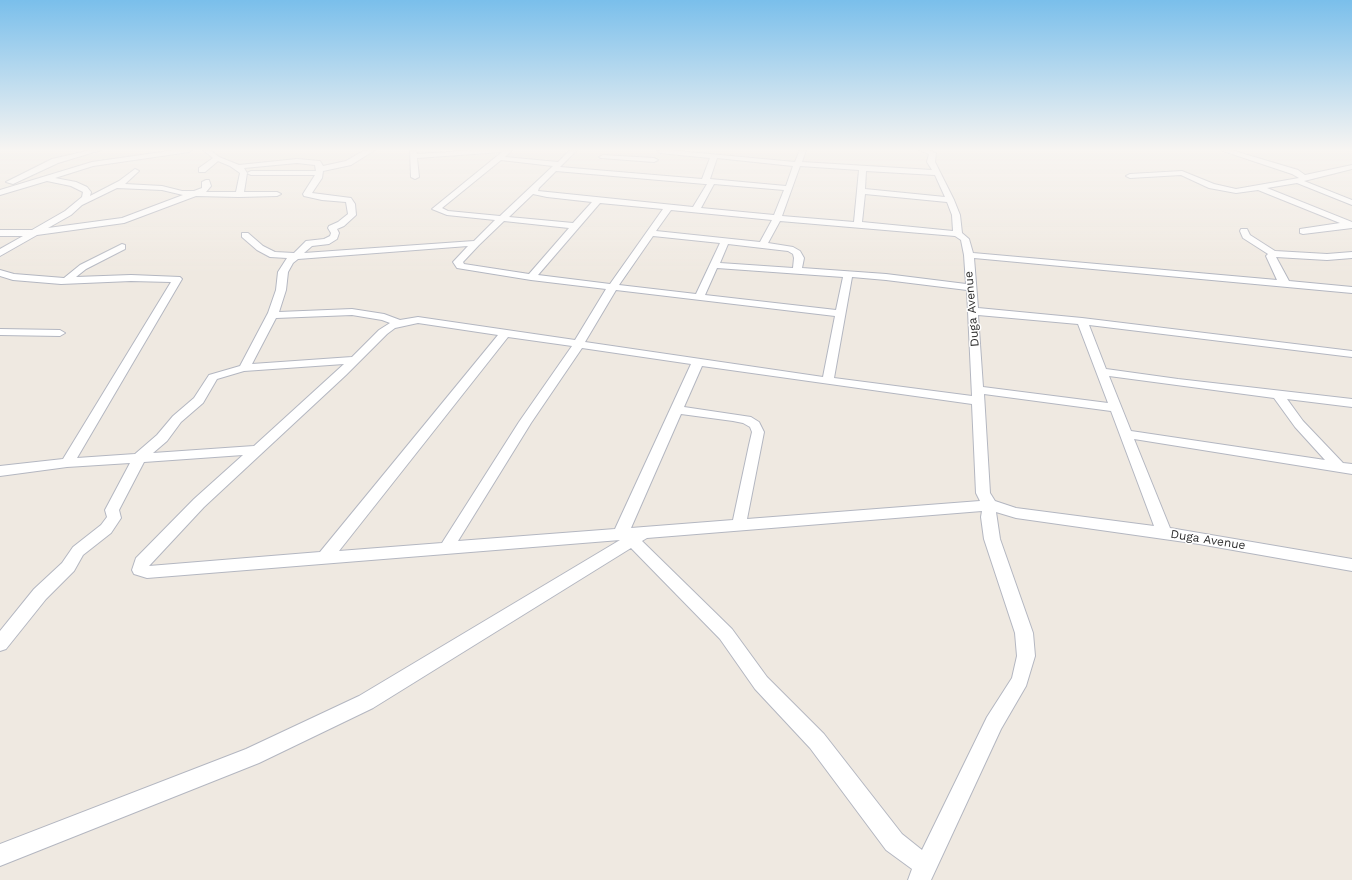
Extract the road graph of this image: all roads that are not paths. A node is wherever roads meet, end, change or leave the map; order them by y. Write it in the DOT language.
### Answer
graph roads {
  1 [pos="86,191"];
  2 [pos="106,191"];
  3 [pos="170,191"];
  4 [pos="200,191"];
  5 [pos="241,191"];
  6 [pos="309,191"];
  7 [pos="458,191"];
  8 [pos="533,191"];
  9 [pos="534,191"];
  10 [pos="704,191"];
  11 [pos="787,191"];
  12 [pos="860,191"];
  13 [pos="946,191"];
  14 [pos="1268,191"];
  15 [pos="1317,191"];
  16 [pos="194,194"];
  17 [pos="277,194"];
  18 [pos="239,195"];
  19 [pos="598,200"];
  20 [pos="950,200"];
  21 [pos="82,203"];
  22 [pos="1352,203"];
  23 [pos="669,207"];
  24 [pos="696,209"];
  25 [pos="501,218"];
  26 [pos="777,218"];
  27 [pos="858,223"];
  28 [pos="1351,225"];
  29 [pos="575,226"];
  30 [pos="1244,231"];
  31 [pos="1303,232"];
  32 [pos="0,233"];
  33 [pos="32,233"];
  34 [pos="650,233"];
  35 [pos="958,234"];
  36 [pos="245,235"];
  37 [pos="725,241"];
  38 [pos="476,243"];
  39 [pos="763,245"];
  40 [pos="122,247"];
  41 [pos="0,253"];
  42 [pos="1273,254"];
  43 [pos="969,255"];
  44 [pos="1352,255"];
  45 [pos="296,256"];
  46 [pos="714,265"];
  47 [pos="798,270"];
  48 [pos="0,273"];
  49 [pos="848,274"];
  50 [pos="531,277"];
  51 [pos="66,281"];
  52 [pos="1286,284"];
  53 [pos="613,286"];
  54 [pos="971,288"];
  55 [pos="1352,290"];
  56 [pos="699,297"];
  57 [pos="973,311"];
  58 [pos="840,314"];
  59 [pos="272,315"];
  60 [pos="1082,321"];
  61 [pos="399,323"];
  62 [pos="0,332"];
  63 [pos="60,333"];
  64 [pos="505,334"];
  65 [pos="578,345"];
  66 [pos="1352,354"];
  67 [pos="355,360"];
  68 [pos="698,362"];
  69 [pos="244,368"];
  70 [pos="1103,372"];
  71 [pos="828,381"];
  72 [pos="978,395"];
  73 [pos="1278,395"];
  74 [pos="1352,403"];
  75 [pos="1115,408"];
  76 [pos="676,410"];
  77 [pos="1125,434"];
  78 [pos="256,450"];
  79 [pos="139,458"];
  80 [pos="67,463"];
  81 [pos="1346,468"];
  82 [pos="0,471"];
  83 [pos="990,505"];
  84 [pos="739,524"];
  85 [pos="1164,533"];
  86 [pos="632,535"];
  87 [pos="447,547"];
  88 [pos="325,557"];
  89 [pos="1352,565"];
  90 [pos="0,644"];
  91 [pos="0,855"];
  92 [pos="922,873"];
  1 -- 21 [label="street"];
  2 -- 21 [label="street"];
  3 -- 16 [label="street"];
  4 -- 16 [label="street"];
  5 -- 18 [label="street"];
  6 -- 45 [label="street"];
  7 -- 25 [label="street"];
  8 -- 25 [label="street"];
  9 -- 19 [label="street"];
  10 -- 24 [label="street"];
  11 -- 26 [label="street"];
  12 -- 20 [label="street"];
  12 -- 27 [label="street"];
  13 -- 20 [label="street"];
  14 -- 28 [label="street"];
  15 -- 22 [label="street"];
  16 -- 18 [label="street"];
  16 -- 33 [label="street"];
  17 -- 18 [label="street"];
  19 -- 23 [label="street"];
  19 -- 29 [label="street"];
  20 -- 35 [label="street"];
  21 -- 33 [label="street"];
  23 -- 24 [label="street"];
  23 -- 34 [label="street"];
  24 -- 26 [label="street"];
  25 -- 29 [label="street"];
  25 -- 38 [label="street"];
  26 -- 27 [label="street"];
  26 -- 39 [label="street"];
  27 -- 35 [label="street"];
  28 -- 31 [label="street"];
  29 -- 50 [label="street"];
  30 -- 42 [label="street"];
  32 -- 33 [label="street"];
  33 -- 41 [label="street"];
  34 -- 37 [label="street"];
  34 -- 53 [label="street"];
  35 -- 43 [label="street, Duga Avenue"];
  36 -- 45 [label="street"];
  37 -- 39 [label="street"];
  37 -- 46 [label="street"];
  38 -- 45 [label="street"];
  38 -- 50 [label="street"];
  39 -- 47 [label="street"];
  40 -- 51 [label="street"];
  42 -- 44 [label="street"];
  42 -- 52 [label="street"];
  43 -- 52 [label="street"];
  43 -- 54 [label="street, Duga Avenue"];
  45 -- 59 [label="street"];
  46 -- 47 [label="street"];
  46 -- 56 [label="street"];
  47 -- 49 [label="street"];
  48 -- 51 [label="street"];
  49 -- 54 [label="street"];
  49 -- 58 [label="street"];
  50 -- 53 [label="street"];
  51 -- 80 [label="street"];
  52 -- 55 [label="street"];
  53 -- 56 [label="street"];
  53 -- 65 [label="street"];
  54 -- 57 [label="street, Duga Avenue"];
  56 -- 58 [label="street"];
  57 -- 60 [label="street"];
  57 -- 72 [label="street, Duga Avenue"];
  58 -- 71 [label="street"];
  59 -- 61 [label="street"];
  59 -- 69 [label="street"];
  60 -- 66 [label="street"];
  60 -- 70 [label="street"];
  61 -- 64 [label="street"];
  61 -- 67 [label="street"];
  62 -- 63 [label="street"];
  64 -- 65 [label="street"];
  64 -- 88 [label="street"];
  65 -- 68 [label="street"];
  65 -- 87 [label="street"];
  67 -- 69 [label="street"];
  67 -- 78 [label="street"];
  68 -- 71 [label="street"];
  68 -- 76 [label="street"];
  69 -- 79 [label="street"];
  70 -- 73 [label="street"];
  70 -- 75 [label="street"];
  71 -- 72 [label="street"];
  72 -- 75 [label="street"];
  72 -- 83 [label="street, Duga Avenue"];
  73 -- 74 [label="street"];
  73 -- 81 [label="street"];
  75 -- 77 [label="street"];
  76 -- 84 [label="street"];
  76 -- 86 [label="street"];
  77 -- 81 [label="street"];
  77 -- 85 [label="street"];
  78 -- 79 [label="street"];
  78 -- 88 [label="street"];
  79 -- 80 [label="street"];
  79 -- 90 [label="street"];
  80 -- 82 [label="street"];
  83 -- 84 [label="street"];
  83 -- 85 [label="street, Duga Avenue"];
  83 -- 92 [label="street"];
  84 -- 86 [label="street"];
  85 -- 89 [label="street, Duga Avenue"];
  86 -- 87 [label="street"];
  86 -- 91 [label="street"];
  86 -- 92 [label="street"];
  87 -- 88 [label="street"];
}
